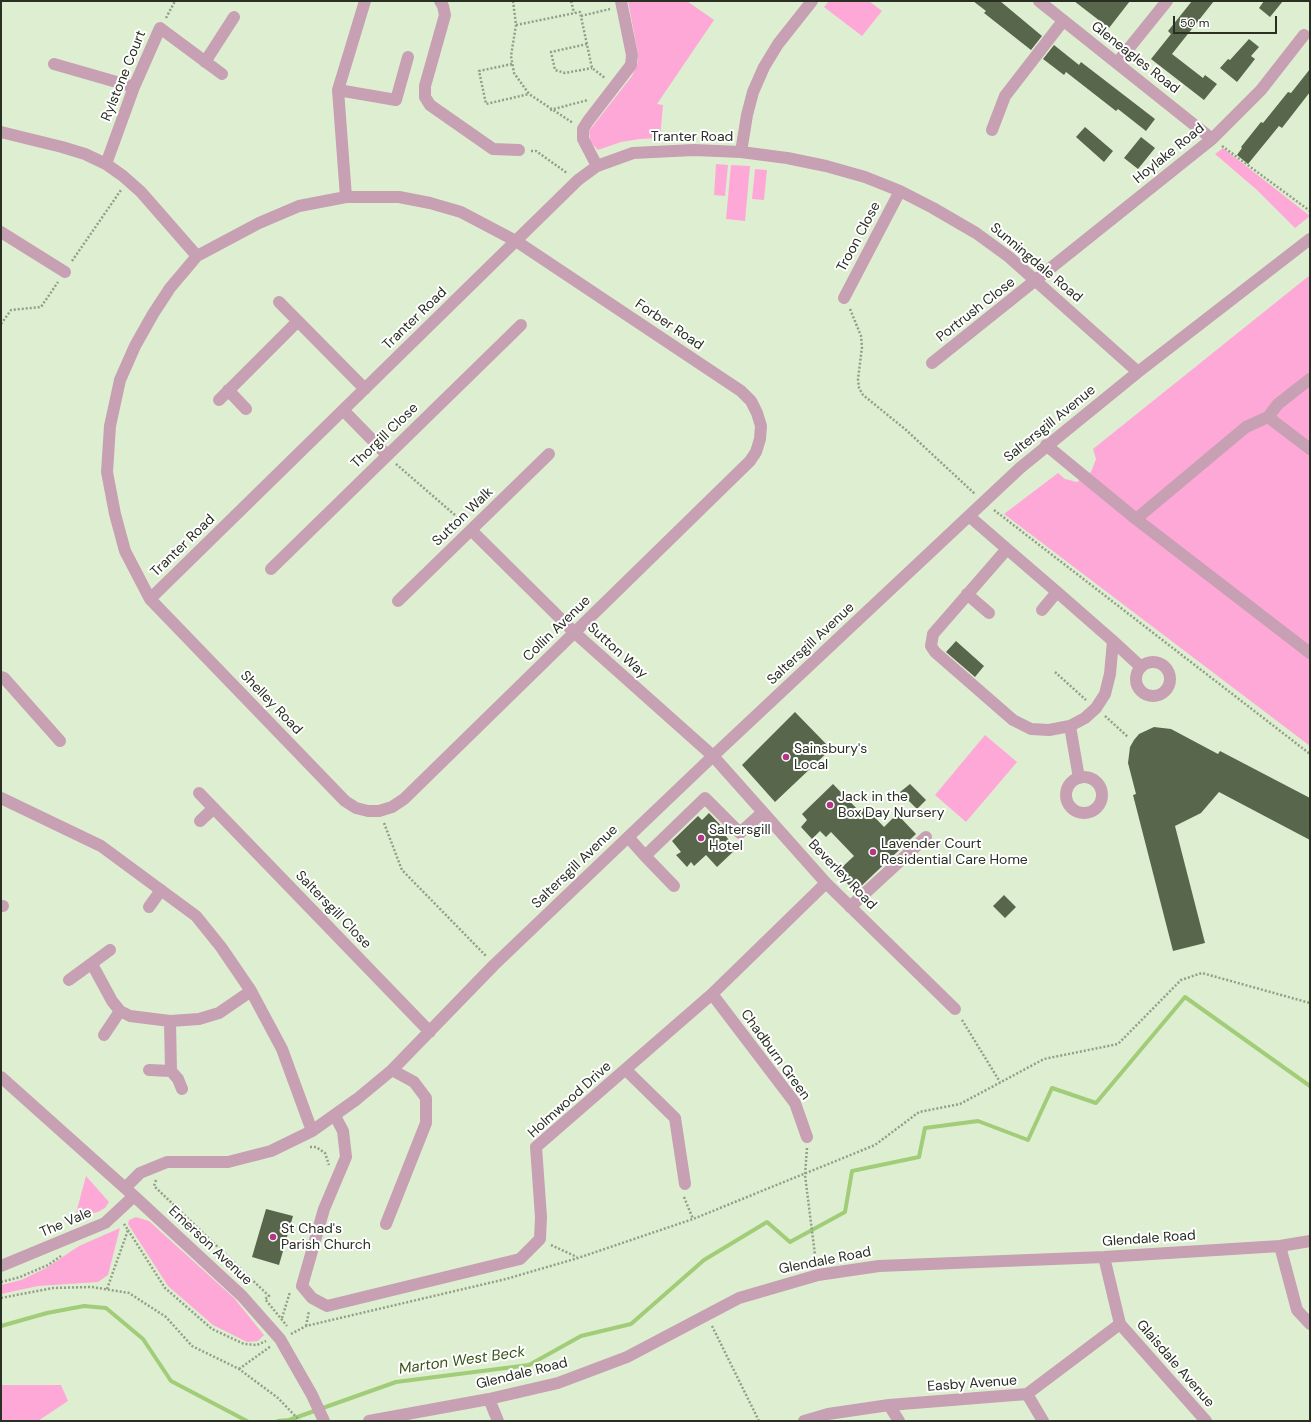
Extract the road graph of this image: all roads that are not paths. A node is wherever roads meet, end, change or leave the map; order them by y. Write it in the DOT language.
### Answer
graph roads {
  1 [pos="365,1"];
  2 [pos="440,1"];
  3 [pos="812,1"];
  4 [pos="1039,1"];
  5 [pos="1167,1"];
  6 [pos="622,4"];
  7 [pos="234,17"];
  8 [pos="1063,21"];
  9 [pos="1304,35"];
  10 [pos="408,57"];
  11 [pos="205,62"];
  12 [pos="1117,63"];
  13 [pos="54,64"];
  14 [pos="222,74"];
  15 [pos="134,87"];
  16 [pos="338,90"];
  17 [pos="992,130"];
  18 [pos="1,132"];
  19 [pos="1212,139"];
  20 [pos="519,150"];
  21 [pos="741,152"];
  22 [pos="106,164"];
  23 [pos="597,166"];
  24 [pos="900,191"];
  25 [pos="346,197"];
  26 [pos="1,232"];
  27 [pos="1310,239"];
  28 [pos="516,241"];
  29 [pos="197,256"];
  30 [pos="65,272"];
  31 [pos="1038,280"];
  32 [pos="844,298"];
  33 [pos="279,302"];
  34 [pos="298,321"];
  35 [pos="521,325"];
  36 [pos="932,363"];
  37 [pos="1138,372"];
  38 [pos="1310,378"];
  39 [pos="365,389"];
  40 [pos="228,390"];
  41 [pos="219,400"];
  42 [pos="246,409"];
  43 [pos="343,410"];
  44 [pos="1268,418"];
  45 [pos="1046,445"];
  46 [pos="1310,449"];
  47 [pos="549,454"];
  48 [pos="387,455"];
  49 [pos="750,461"];
  50 [pos="969,516"];
  51 [pos="1136,518"];
  52 [pos="472,530"];
  53 [pos="1007,549"];
  54 [pos="270,569"];
  55 [pos="1057,592"];
  56 [pos="967,594"];
  57 [pos="150,599"];
  58 [pos="398,601"];
  59 [pos="1042,610"];
  60 [pos="989,613"];
  61 [pos="575,633"];
  62 [pos="1113,641"];
  63 [pos="1310,653"];
  64 [pos="1141,667"];
  65 [pos="1,677"];
  66 [pos="1070,726"];
  67 [pos="60,741"];
  68 [pos="713,756"];
  69 [pos="1079,778"];
  70 [pos="198,792"];
  71 [pos="1,798"];
  72 [pos="214,808"];
  73 [pos="379,811"];
  74 [pos="763,812"];
  75 [pos="200,821"];
  76 [pos="628,837"];
  77 [pos="926,837"];
  78 [pos="645,856"];
  79 [pos="826,883"];
  80 [pos="674,886"];
  81 [pos="161,890"];
  82 [pos="149,907"];
  83 [pos="850,907"];
  84 [pos="110,950"];
  85 [pos="92,964"];
  86 [pos="69,980"];
  87 [pos="251,991"];
  88 [pos="712,994"];
  89 [pos="955,1009"];
  90 [pos="120,1011"];
  91 [pos="170,1022"];
  92 [pos="430,1032"];
  93 [pos="104,1035"];
  94 [pos="149,1070"];
  95 [pos="392,1070"];
  96 [pos="626,1070"];
  97 [pos="171,1071"];
  98 [pos="1,1077"];
  99 [pos="182,1089"];
  100 [pos="335,1116"];
  101 [pos="312,1131"];
  102 [pos="807,1136"];
  103 [pos="685,1184"];
  104 [pos="125,1188"];
  105 [pos="134,1196"];
  106 [pos="386,1224"];
  107 [pos="1310,1242"];
  108 [pos="1280,1246"];
  109 [pos="1104,1257"];
  110 [pos="1,1266"];
  111 [pos="1120,1324"];
  112 [pos="1310,1324"];
  113 [pos="1027,1394"];
  114 [pos="489,1399"];
  115 [pos="889,1405"];
  116 [pos="323,1419"];
  117 [pos="369,1421"];
  118 [pos="498,1421"];
  119 [pos="804,1421"];
  120 [pos="899,1421"];
  121 [pos="1043,1421"];
  122 [pos="1206,1421"];
  1 -- 16 [label="street"];
  2 -- 20 [label="street"];
  3 -- 21 [label="street"];
  4 -- 8 [label="street, Gleneagles Road"];
  5 -- 12 [label="street"];
  6 -- 23 [label="street"];
  7 -- 11 [label="street"];
  8 -- 12 [label="street, Gleneagles Road"];
  8 -- 17 [label="street"];
  9 -- 19 [label="street, Hoylake Road"];
  10 -- 16 [label="street"];
  11 -- 14 [label="street, Rylstone Court"];
  11 -- 15 [label="street, Rylstone Court"];
  12 -- 19 [label="street, Gleneagles Road"];
  13 -- 15 [label="street"];
  15 -- 22 [label="street, Rylstone Court"];
  16 -- 25 [label="street"];
  18 -- 22 [label="street"];
  19 -- 31 [label="street, Hoylake Road"];
  21 -- 23 [label="street, Tranter Road"];
  21 -- 24 [label="street, Sunningdale Road"];
  22 -- 29 [label="street"];
  23 -- 28 [label="street, Tranter Road"];
  24 -- 31 [label="street, Sunningdale Road"];
  24 -- 32 [label="street, Troon Close"];
  25 -- 28 [label="street, Forber Road"];
  25 -- 29 [label="street, Forber Road"];
  26 -- 30 [label="street"];
  27 -- 37 [label="street, Saltersgill Avenue"];
  28 -- 39 [label="street, Tranter Road"];
  28 -- 49 [label="street, Forber Road"];
  29 -- 57 [label="street, Shelley Road"];
  31 -- 36 [label="street, Portrush Close"];
  31 -- 37 [label="street, Sunningdale Road"];
  33 -- 34 [label="street"];
  34 -- 39 [label="street"];
  34 -- 40 [label="street"];
  35 -- 48 [label="street, Thorgill Close"];
  37 -- 45 [label="street, Saltersgill Avenue"];
  38 -- 44 [label="street"];
  39 -- 43 [label="street, Tranter Road"];
  40 -- 41 [label="street"];
  40 -- 42 [label="street"];
  43 -- 48 [label="street"];
  43 -- 57 [label="street, Tranter Road"];
  44 -- 46 [label="street"];
  44 -- 51 [label="street"];
  45 -- 50 [label="street, Saltersgill Avenue"];
  45 -- 51 [label="street"];
  47 -- 52 [label="street, Sutton Walk"];
  48 -- 54 [label="street, Thorgill Close"];
  49 -- 61 [label="street, Collin Avenue"];
  50 -- 53 [label="street"];
  50 -- 68 [label="street, Saltersgill Avenue"];
  51 -- 63 [label="street"];
  52 -- 58 [label="street, Sutton Walk"];
  52 -- 61 [label="street, Sutton Way"];
  53 -- 55 [label="street"];
  53 -- 56 [label="street"];
  55 -- 59 [label="street"];
  55 -- 62 [label="street"];
  56 -- 60 [label="street"];
  56 -- 66 [label="street"];
  57 -- 73 [label="street, Shelley Road"];
  61 -- 68 [label="street, Sutton Way"];
  61 -- 73 [label="street, Collin Avenue"];
  62 -- 64 [label="street"];
  62 -- 66 [label="street"];
  65 -- 67 [label="street"];
  66 -- 69 [label="street"];
  68 -- 74 [label="street, Beverley Road"];
  68 -- 76 [label="street, Saltersgill Avenue"];
  70 -- 72 [label="street, Saltersgill Close"];
  71 -- 81 [label="street"];
  72 -- 75 [label="street"];
  72 -- 92 [label="street, Saltersgill Close"];
  74 -- 78 [label="street"];
  74 -- 79 [label="street, Beverley Road"];
  76 -- 78 [label="street"];
  76 -- 92 [label="street, Saltersgill Avenue"];
  77 -- 83 [label="street"];
  78 -- 80 [label="street"];
  79 -- 83 [label="street, Beverley Road"];
  79 -- 88 [label="street, Holmwood Drive"];
  81 -- 82 [label="street"];
  81 -- 87 [label="street"];
  83 -- 89 [label="street, Beverley Road"];
  84 -- 85 [label="street"];
  85 -- 86 [label="street"];
  85 -- 90 [label="street"];
  87 -- 91 [label="street"];
  87 -- 101 [label="street"];
  88 -- 96 [label="street, Holmwood Drive"];
  88 -- 102 [label="street, Chadburn Green"];
  90 -- 91 [label="street"];
  90 -- 93 [label="street"];
  91 -- 97 [label="street"];
  92 -- 95 [label="street, Saltersgill Avenue"];
  94 -- 97 [label="street"];
  95 -- 100 [label="street, Saltersgill Avenue"];
  95 -- 106 [label="street"];
  96 -- 100 [label="street, Holmwood Drive"];
  96 -- 103 [label="street"];
  97 -- 99 [label="street"];
  98 -- 104 [label="street, Emerson Avenue"];
  100 -- 101 [label="street, Saltersgill Avenue"];
  101 -- 104 [label="street, Saltersgill Avenue"];
  104 -- 105 [label="street, Emerson Avenue"];
  105 -- 110 [label="street, The Vale"];
  105 -- 116 [label="street, Emerson Avenue"];
  107 -- 108 [label="street, Glendale Road"];
  108 -- 109 [label="street, Glendale Road"];
  108 -- 112 [label="street"];
  109 -- 111 [label="street, Glaisdale Avenue"];
  109 -- 114 [label="street, Glendale Road"];
  111 -- 113 [label="street, Easby Avenue"];
  111 -- 122 [label="street, Glaisdale Avenue"];
  113 -- 115 [label="street, Easby Avenue"];
  113 -- 121 [label="street"];
  114 -- 117 [label="street, Glendale Road"];
  114 -- 118 [label="street"];
  115 -- 119 [label="street, Easby Avenue"];
  115 -- 120 [label="street"];
}
